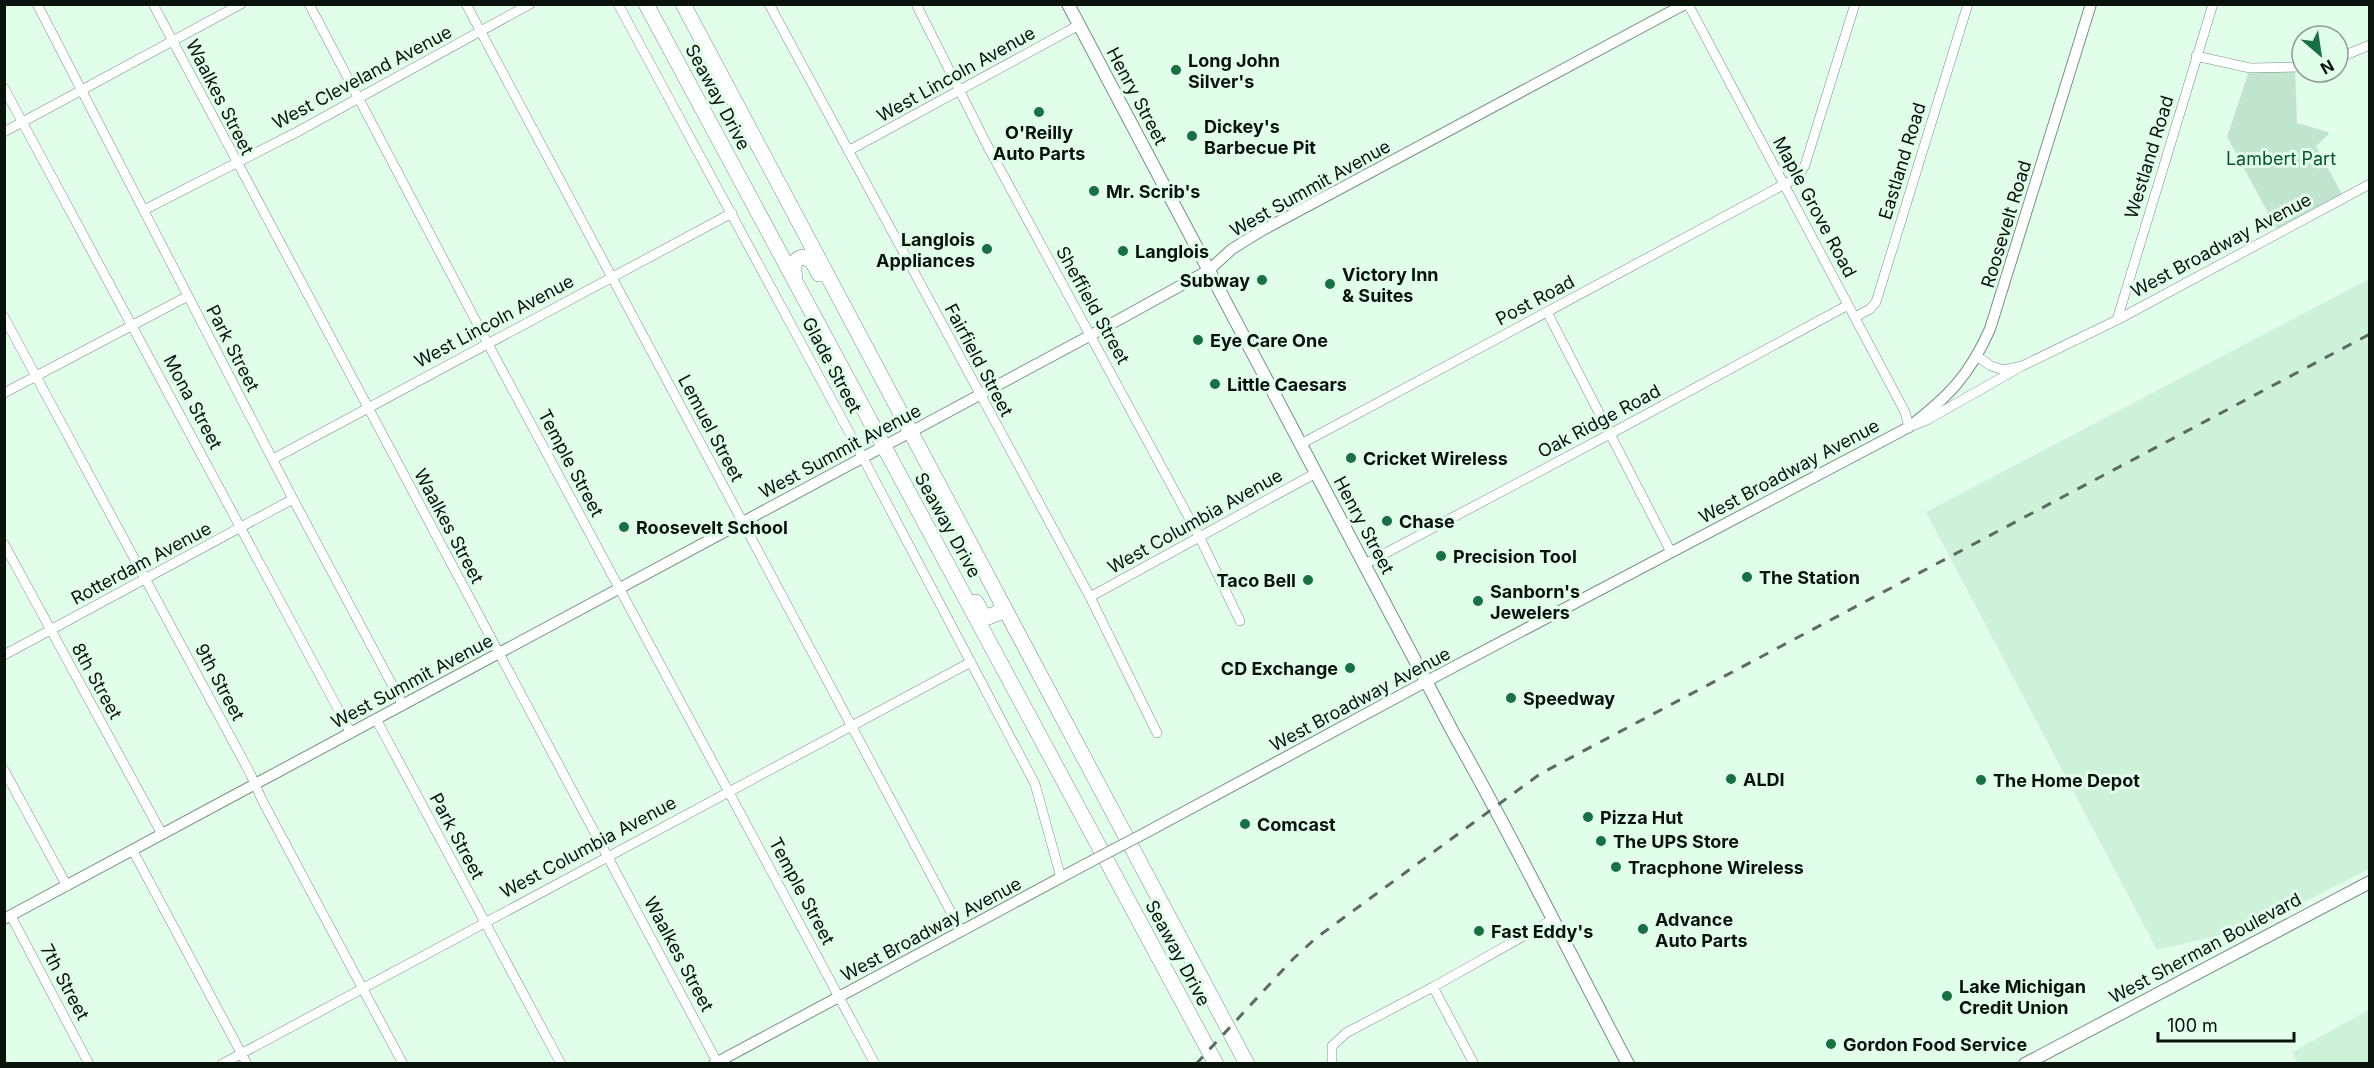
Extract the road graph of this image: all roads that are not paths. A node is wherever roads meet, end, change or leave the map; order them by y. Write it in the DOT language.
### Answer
graph roads {
  1 [pos="37,4"];
  2 [pos="153,4"];
  3 [pos="241,4"];
  4 [pos="309,4"];
  5 [pos="466,4"];
  6 [pos="530,4"];
  7 [pos="618,4"];
  8 [pos="646,4"];
  9 [pos="683,4"];
  10 [pos="769,4"];
  11 [pos="915,4"];
  12 [pos="1068,4"];
  13 [pos="1687,4"];
  14 [pos="1855,4"];
  15 [pos="1968,4"];
  16 [pos="2091,4"];
  17 [pos="2213,4"];
  18 [pos="1079,25"];
  19 [pos="481,32"];
  20 [pos="173,42"];
  21 [pos="2370,45"];
  22 [pos="2350,53"];
  23 [pos="2196,56"];
  24 [pos="2290,67"];
  25 [pos="4,88"];
  26 [pos="961,90"];
  27 [pos="82,91"];
  28 [pos="359,98"];
  29 [pos="23,122"];
  30 [pos="4,132"];
  31 [pos="848,151"];
  32 [pos="236,164"];
  33 [pos="2370,184"];
  34 [pos="1784,185"];
  35 [pos="144,210"];
  36 [pos="732,213"];
  37 [pos="1209,270"];
  38 [pos="612,277"];
  39 [pos="795,280"];
  40 [pos="188,296"];
  41 [pos="1848,305"];
  42 [pos="1546,312"];
  43 [pos="4,317"];
  44 [pos="1855,317"];
  45 [pos="2117,320"];
  46 [pos="132,325"];
  47 [pos="1091,335"];
  48 [pos="488,344"];
  49 [pos="1978,357"];
  50 [pos="2022,366"];
  51 [pos="36,376"];
  52 [pos="4,393"];
  53 [pos="979,395"];
  54 [pos="897,405"];
  55 [pos="367,409"];
  56 [pos="1909,427"];
  57 [pos="912,432"];
  58 [pos="1610,434"];
  59 [pos="1301,444"];
  60 [pos="886,445"];
  61 [pos="863,458"];
  62 [pos="273,459"];
  63 [pos="1316,473"];
  64 [pos="292,499"];
  65 [pos="742,523"];
  66 [pos="241,527"];
  67 [pos="1200,538"];
  68 [pos="4,544"];
  69 [pos="1671,552"];
  70 [pos="1365,564"];
  71 [pos="146,579"];
  72 [pos="620,588"];
  73 [pos="1090,597"];
  74 [pos="1003,605"];
  75 [pos="1240,621"];
  76 [pos="51,630"];
  77 [pos="499,653"];
  78 [pos="4,655"];
  79 [pos="971,662"];
  80 [pos="1427,681"];
  81 [pos="403,705"];
  82 [pos="376,719"];
  83 [pos="851,726"];
  84 [pos="351,733"];
  85 [pos="1157,733"];
  86 [pos="4,770"];
  87 [pos="255,784"];
  88 [pos="729,791"];
  89 [pos="162,834"];
  90 [pos="132,851"];
  91 [pos="608,855"];
  92 [pos="1061,878"];
  93 [pos="2370,882"];
  94 [pos="67,886"];
  95 [pos="8,918"];
  96 [pos="1552,920"];
  97 [pos="485,922"];
  98 [pos="961,931"];
  99 [pos="1433,987"];
  100 [pos="363,988"];
  101 [pos="839,997"];
  102 [pos="241,1053"];
  103 [pos="716,1063"];
  104 [pos="89,1064"];
  105 [pos="222,1064"];
  106 [pos="246,1064"];
  107 [pos="404,1064"];
  108 [pos="561,1064"];
  109 [pos="875,1064"];
  110 [pos="1216,1064"];
  111 [pos="1247,1064"];
  112 [pos="1332,1064"];
  113 [pos="1474,1064"];
  114 [pos="1628,1064"];
  115 [pos="2025,1064"];
  1 -- 27 [label="street, Park Street"];
  2 -- 20 [label="street, Waalkes Street"];
  3 -- 20 [label="street"];
  4 -- 28 [label="street, Temple Street"];
  5 -- 19 [label="street, Lemuel Street"];
  6 -- 19 [label="street, West Cleveland Avenue"];
  7 -- 36 [label="street, Glade Street"];
  8 -- 39 [label="highway, Seaway Drive"];
  9 -- 54 [label="highway, Seaway Drive"];
  10 -- 31 [label="street, Fairfield Street"];
  11 -- 26 [label="street, Sheffield Street"];
  12 -- 18 [label="main road, Henry Street"];
  13 -- 34 [label="street, Maple Grove Road"];
  13 -- 37 [label="street, West Summit Avenue"];
  14 -- 34 [label="street, Post Road"];
  15 -- 44 [label="street, Eastland Road"];
  16 -- 49 [label="street, Roosevelt Road"];
  17 -- 23 [label="street, Westland Road"];
  18 -- 26 [label="street, West Lincoln Avenue"];
  18 -- 37 [label="main road, Henry Street"];
  19 -- 28 [label="street, West Cleveland Avenue"];
  19 -- 38 [label="street, Lemuel Street"];
  20 -- 27 [label="street"];
  20 -- 32 [label="street, Waalkes Street"];
  21 -- 22 [label="street"];
  23 -- 24 [label="street"];
  23 -- 45 [label="street, Westland Road"];
  25 -- 29 [label="street, Mona Street"];
  26 -- 31 [label="street, West Lincoln Avenue"];
  26 -- 47 [label="street, Sheffield Street"];
  27 -- 29 [label="street"];
  27 -- 35 [label="street, Park Street"];
  28 -- 32 [label="street, West Cleveland Avenue"];
  28 -- 48 [label="street, Temple Street"];
  29 -- 30 [label="street"];
  29 -- 46 [label="street, Mona Street"];
  31 -- 53 [label="street, Fairfield Street"];
  32 -- 35 [label="street, West Cleveland Avenue"];
  32 -- 55 [label="street, Waalkes Street"];
  33 -- 45 [label="street, West Broadway Avenue"];
  34 -- 41 [label="street, Maple Grove Road"];
  34 -- 42 [label="street, Post Road"];
  35 -- 40 [label="street, Park Street"];
  36 -- 38 [label="street, West Lincoln Avenue"];
  36 -- 61 [label="street, Glade Street"];
  37 -- 47 [label="street, West Summit Avenue"];
  37 -- 59 [label="main road, Henry Street"];
  38 -- 48 [label="street, West Lincoln Avenue"];
  38 -- 65 [label="street, Lemuel Street"];
  39 -- 54 [label="highway"];
  39 -- 60 [label="highway, Seaway Drive"];
  40 -- 46 [label="street"];
  40 -- 62 [label="street, Park Street"];
  41 -- 44 [label="street, Maple Grove Road"];
  41 -- 58 [label="street, Oak Ridge Road"];
  42 -- 58 [label="street"];
  42 -- 59 [label="street, Post Road"];
  43 -- 51 [label="street, 9th Street"];
  44 -- 56 [label="street, Maple Grove Road"];
  45 -- 50 [label="street, West Broadway Avenue"];
  46 -- 51 [label="street"];
  46 -- 66 [label="street, Mona Street"];
  47 -- 53 [label="street, West Summit Avenue"];
  47 -- 67 [label="street, Sheffield Street"];
  48 -- 55 [label="street, West Lincoln Avenue"];
  48 -- 72 [label="street, Temple Street"];
  49 -- 50 [label="street, West Broadway Avenue"];
  49 -- 56 [label="street, Roosevelt Road"];
  50 -- 56 [label="street, West Broadway Avenue"];
  51 -- 52 [label="street"];
  51 -- 71 [label="street, 9th Street"];
  53 -- 57 [label="street, West Summit Avenue"];
  53 -- 73 [label="street, Fairfield Street"];
  54 -- 57 [label="highway, Seaway Drive"];
  55 -- 62 [label="street, West Lincoln Avenue"];
  55 -- 77 [label="street, Waalkes Street"];
  56 -- 69 [label="street, West Broadway Avenue"];
  57 -- 60 [label="street, West Summit Avenue"];
  57 -- 74 [label="highway, Seaway Drive"];
  58 -- 69 [label="street"];
  58 -- 70 [label="street, Oak Ridge Road"];
  59 -- 63 [label="main road, Henry Street"];
  60 -- 61 [label="street, West Summit Avenue"];
  60 -- 74 [label="highway"];
  60 -- 110 [label="highway, Seaway Drive"];
  61 -- 65 [label="street, West Summit Avenue"];
  61 -- 79 [label="street, Glade Street"];
  62 -- 64 [label="street, Park Street"];
  63 -- 67 [label="street, West Columbia Avenue"];
  63 -- 70 [label="main road, Henry Street"];
  64 -- 66 [label="street, Rotterdam Avenue"];
  64 -- 81 [label="street, Park Street"];
  65 -- 72 [label="street, West Summit Avenue"];
  65 -- 83 [label="street, Lemuel Street"];
  66 -- 71 [label="street, Rotterdam Avenue"];
  66 -- 84 [label="street, Mona Street"];
  67 -- 73 [label="street, West Columbia Avenue"];
  67 -- 75 [label="street, Sheffield Street"];
  68 -- 76 [label="street, 8th Street"];
  69 -- 80 [label="street, West Broadway Avenue"];
  70 -- 80 [label="main road, Henry Street"];
  71 -- 76 [label="street, Rotterdam Avenue"];
  71 -- 87 [label="street, 9th Street"];
  72 -- 77 [label="street, West Summit Avenue"];
  72 -- 88 [label="street, Temple Street"];
  73 -- 85 [label="street, Fairfield Street"];
  74 -- 111 [label="highway, Seaway Drive"];
  76 -- 78 [label="street, Rotterdam Avenue"];
  76 -- 89 [label="street, 8th Street"];
  77 -- 81 [label="street, West Summit Avenue"];
  77 -- 91 [label="street, Waalkes Street"];
  79 -- 83 [label="street, West Columbia Avenue"];
  79 -- 92 [label="street, Glade Street"];
  80 -- 92 [label="street, West Broadway Avenue, bridge"];
  80 -- 96 [label="main road, Henry Street"];
  81 -- 82 [label="street, West Summit Avenue"];
  82 -- 84 [label="street, West Summit Avenue"];
  82 -- 97 [label="street, Park Street"];
  83 -- 88 [label="street, West Columbia Avenue"];
  83 -- 98 [label="street, Lemuel Street"];
  84 -- 87 [label="street, West Summit Avenue"];
  86 -- 94 [label="street"];
  87 -- 89 [label="street, West Summit Avenue"];
  87 -- 100 [label="street, 9th Street"];
  88 -- 91 [label="street, West Columbia Avenue"];
  88 -- 101 [label="street, Temple Street"];
  89 -- 90 [label="street, West Summit Avenue"];
  90 -- 94 [label="street, West Summit Avenue"];
  90 -- 102 [label="street"];
  91 -- 97 [label="street, West Columbia Avenue"];
  91 -- 103 [label="street, Waalkes Street"];
  92 -- 98 [label="street, West Broadway Avenue"];
  93 -- 115 [label="main road, West Sherman Boulevard"];
  94 -- 95 [label="street, West Summit Avenue"];
  95 -- 104 [label="street, 7th Street"];
  96 -- 99 [label="street"];
  96 -- 114 [label="main road, Henry Street"];
  97 -- 100 [label="street, West Columbia Avenue"];
  97 -- 108 [label="street, Park Street"];
  98 -- 101 [label="street, West Broadway Avenue"];
  99 -- 112 [label="street"];
  99 -- 113 [label="street"];
  100 -- 102 [label="street, West Columbia Avenue"];
  100 -- 107 [label="street, 9th Street"];
  101 -- 103 [label="street, West Broadway Avenue"];
  101 -- 109 [label="street, Temple Street"];
  102 -- 105 [label="street, West Columbia Avenue"];
  102 -- 106 [label="street"];
}
